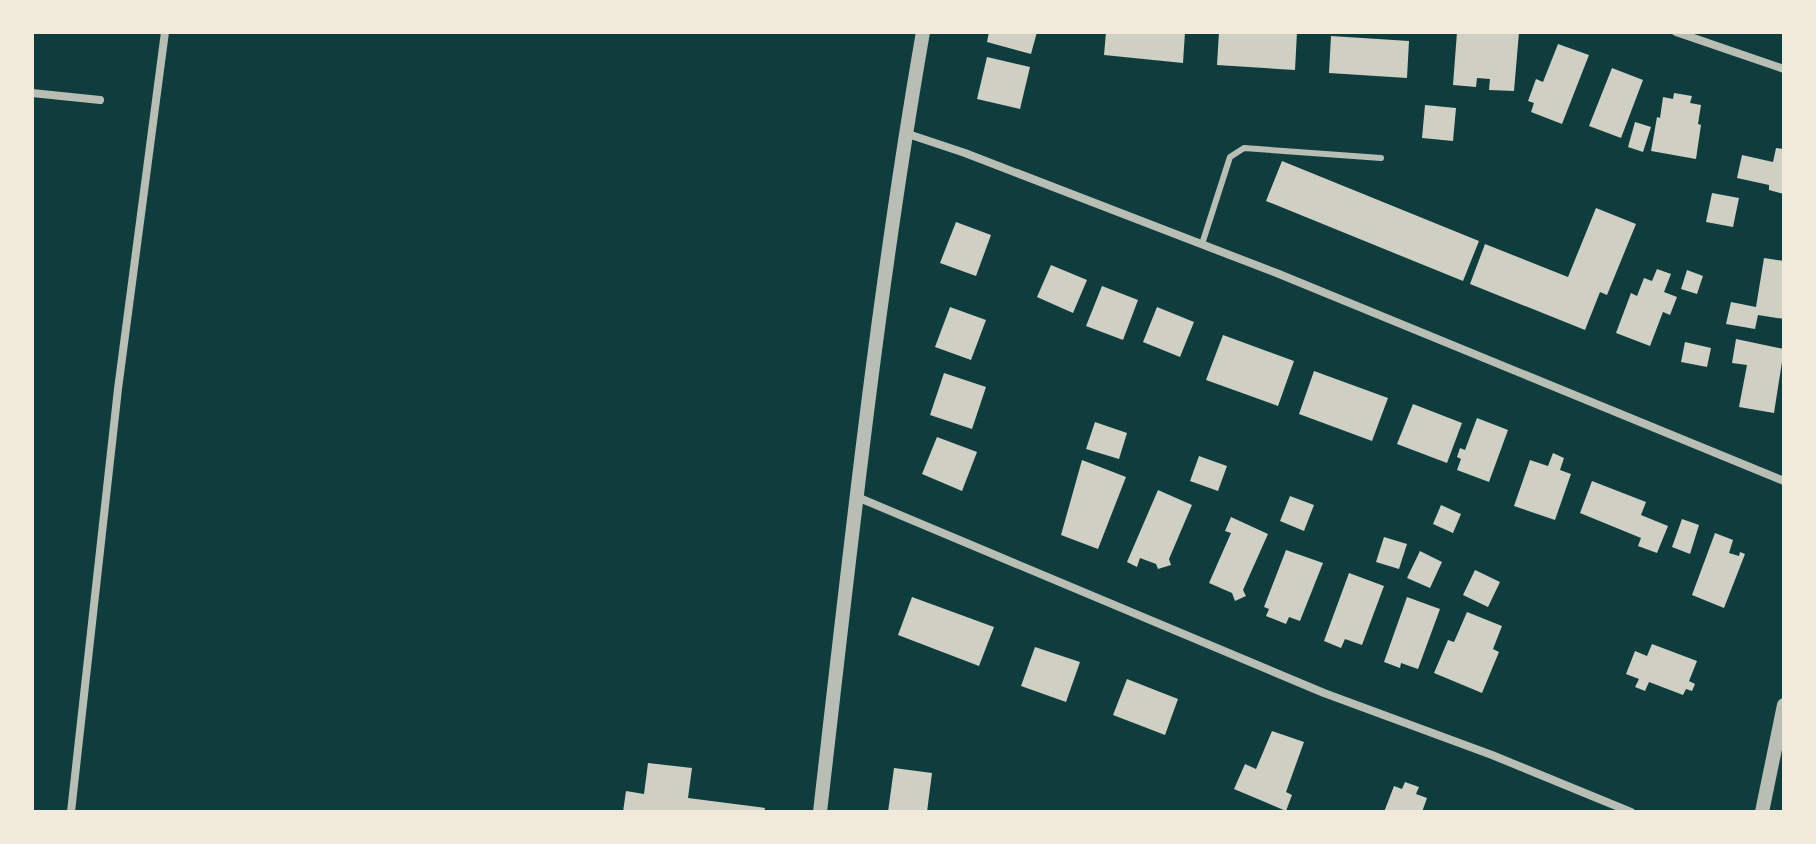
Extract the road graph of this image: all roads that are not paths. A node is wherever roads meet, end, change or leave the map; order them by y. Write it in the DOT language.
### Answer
graph roads {
  1 [pos="165,32"];
  2 [pos="923,32"];
  3 [pos="1676,32"];
  4 [pos="1784,69"];
  5 [pos="32,93"];
  6 [pos="100,100"];
  7 [pos="905,133"];
  8 [pos="1381,158"];
  9 [pos="1202,244"];
  10 [pos="1784,481"];
  11 [pos="857,497"];
  12 [pos="1784,705"];
  13 [pos="71,812"];
  14 [pos="820,812"];
  15 [pos="1631,812"];
  16 [pos="1762,812"];
  1 -- 13 [label="street"];
  2 -- 7 [label="street"];
  3 -- 4 [label="street"];
  5 -- 6 [label="street"];
  7 -- 9 [label="street"];
  7 -- 11 [label="street"];
  8 -- 9 [label="lane"];
  9 -- 10 [label="street"];
  11 -- 14 [label="street"];
  11 -- 15 [label="street"];
  12 -- 16 [label="street"];
}
